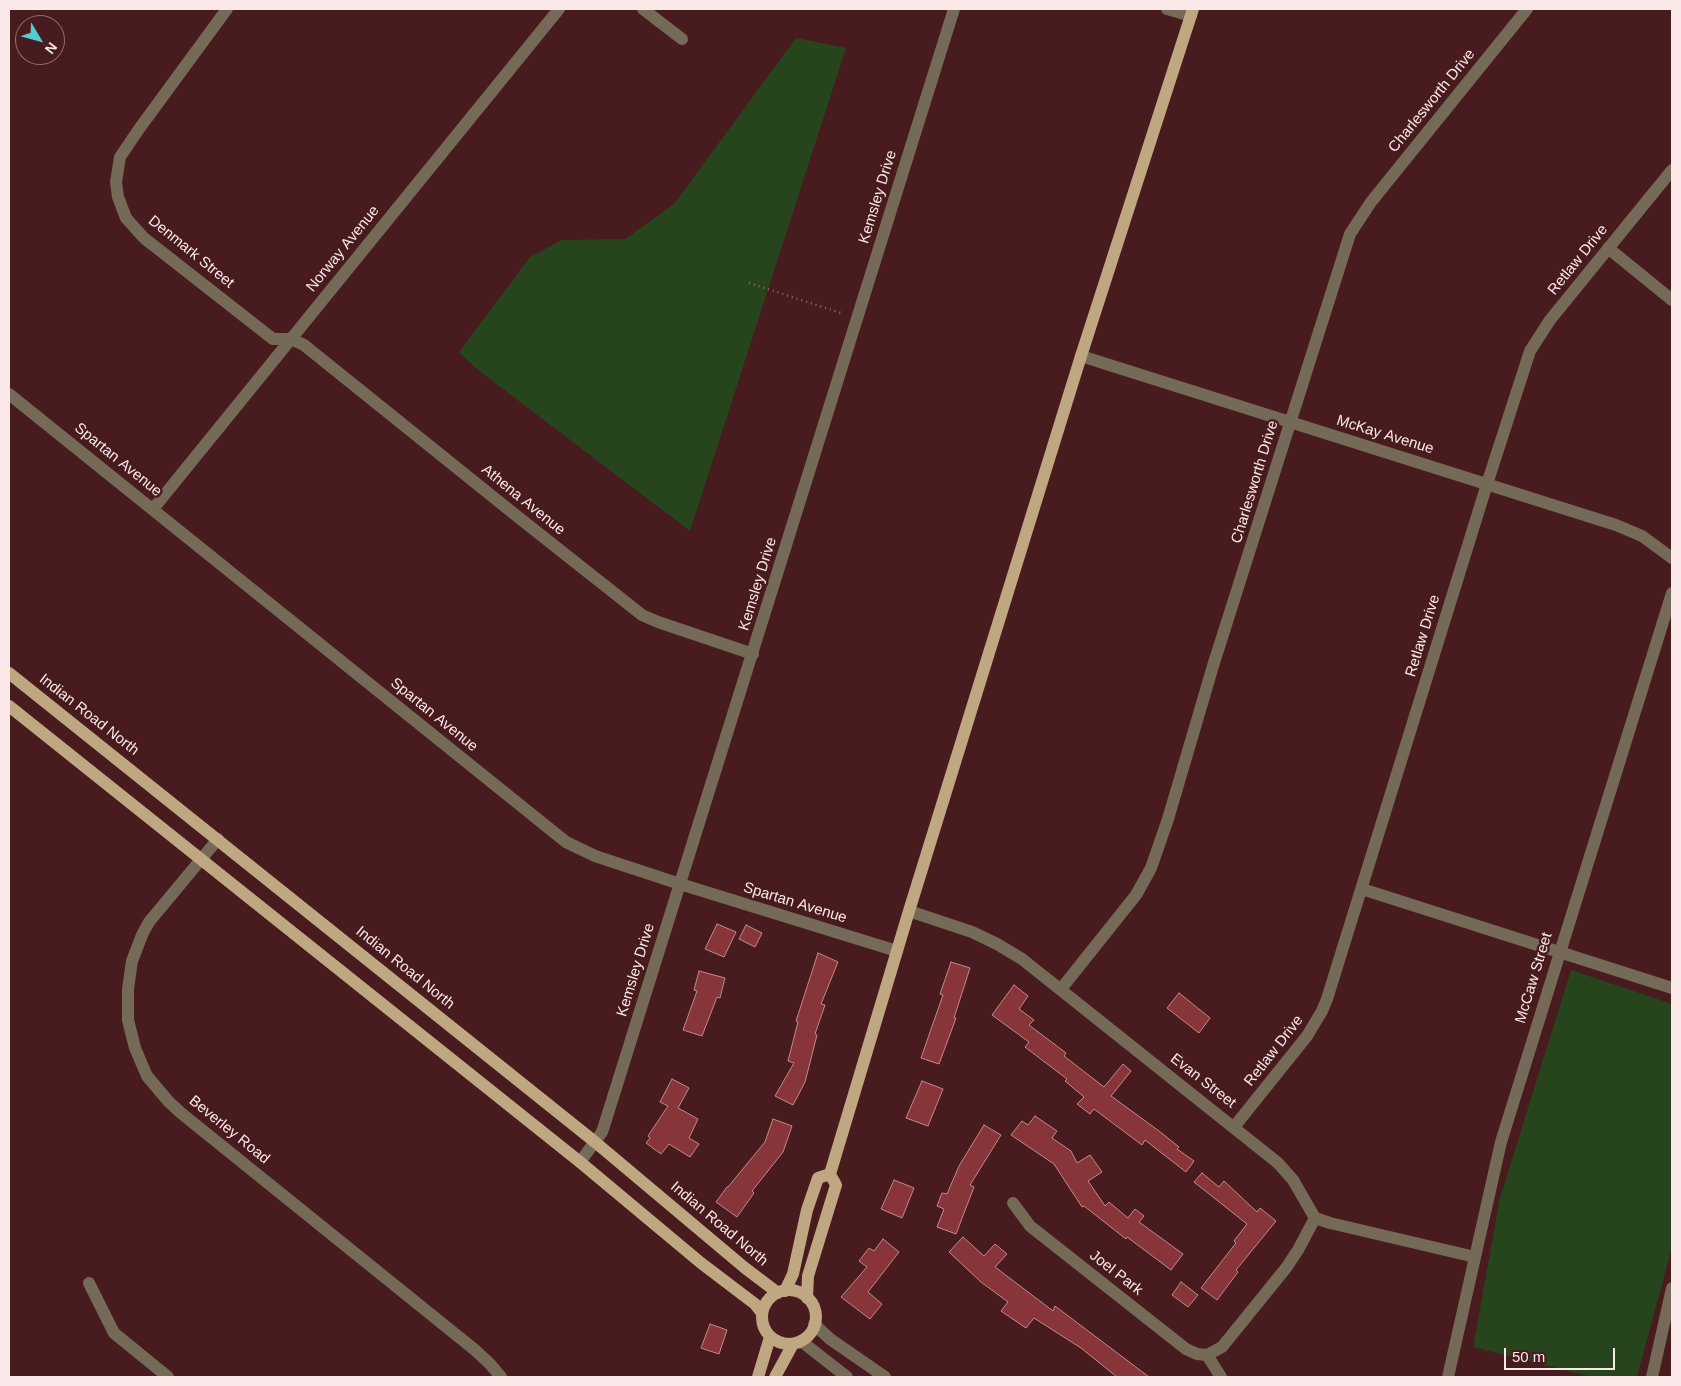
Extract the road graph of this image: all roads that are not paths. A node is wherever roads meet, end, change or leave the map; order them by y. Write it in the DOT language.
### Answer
graph roads {
  1 [pos="226,9"];
  2 [pos="559,9"];
  3 [pos="643,9"];
  4 [pos="954,9"];
  5 [pos="1167,9"];
  6 [pos="1527,9"];
  7 [pos="1192,12"];
  8 [pos="682,38"];
  9 [pos="1672,170"];
  10 [pos="1608,248"];
  11 [pos="1672,300"];
  12 [pos="291,339"];
  13 [pos="1081,356"];
  14 [pos="9,394"];
  15 [pos="1290,422"];
  16 [pos="1487,484"];
  17 [pos="153,509"];
  18 [pos="1672,558"];
  19 [pos="1672,593"];
  20 [pos="753,654"];
  21 [pos="9,673"];
  22 [pos="9,706"];
  23 [pos="218,839"];
  24 [pos="202,859"];
  25 [pos="680,884"];
  26 [pos="1362,889"];
  27 [pos="909,911"];
  28 [pos="897,951"];
  29 [pos="1559,952"];
  30 [pos="1672,988"];
  31 [pos="1061,989"];
  32 [pos="1234,1127"];
  33 [pos="594,1142"];
  34 [pos="580,1162"];
  35 [pos="830,1174"];
  36 [pos="1013,1203"];
  37 [pos="1315,1218"];
  38 [pos="1475,1257"];
  39 [pos="89,1283"];
  40 [pos="1672,1288"];
  41 [pos="781,1292"];
  42 [pos="807,1298"];
  43 [pos="762,1313"];
  44 [pos="814,1324"];
  45 [pos="770,1337"];
  46 [pos="797,1342"];
  47 [pos="1207,1355"];
  48 [pos="168,1377"];
  49 [pos="501,1377"];
  50 [pos="758,1377"];
  51 [pos="775,1377"];
  52 [pos="847,1377"];
  53 [pos="885,1377"];
  54 [pos="1221,1377"];
  55 [pos="1448,1377"];
  56 [pos="1652,1377"];
  1 -- 12 [label="street, Denmark Street"];
  2 -- 12 [label="street, Norway Avenue"];
  3 -- 8 [label="street"];
  4 -- 20 [label="street, Kemsley Drive"];
  5 -- 7 [label="street"];
  6 -- 15 [label="street, Charlesworth Drive"];
  7 -- 13 [label="main road"];
  9 -- 10 [label="street, Retlaw Drive"];
  10 -- 11 [label="street"];
  10 -- 16 [label="street, Retlaw Drive"];
  12 -- 17 [label="street, Norway Avenue"];
  12 -- 20 [label="street, Athena Avenue"];
  13 -- 15 [label="street, McKay Avenue"];
  13 -- 27 [label="main road"];
  14 -- 17 [label="street, Spartan Avenue"];
  15 -- 16 [label="street, McKay Avenue"];
  15 -- 31 [label="street, Charlesworth Drive"];
  16 -- 18 [label="street, McKay Avenue"];
  16 -- 26 [label="street, Retlaw Drive"];
  17 -- 25 [label="street, Spartan Avenue"];
  19 -- 29 [label="street, McCaw Street"];
  20 -- 25 [label="street, Kemsley Drive"];
  21 -- 23 [label="main road, Indian Road North"];
  22 -- 24 [label="main road"];
  23 -- 24 [label="street, Beverley Road"];
  23 -- 33 [label="main road, Indian Road North"];
  24 -- 34 [label="main road"];
  24 -- 49 [label="street, Beverley Road"];
  25 -- 28 [label="street, Spartan Avenue"];
  25 -- 33 [label="street, Kemsley Drive"];
  26 -- 29 [label="street"];
  26 -- 32 [label="street, Retlaw Drive"];
  27 -- 28 [label="main road"];
  27 -- 31 [label="street, Evan Street"];
  28 -- 35 [label="main road"];
  29 -- 30 [label="street"];
  29 -- 38 [label="street, McCaw Street"];
  31 -- 32 [label="street, Evan Street"];
  32 -- 37 [label="street, Evan Street"];
  33 -- 34 [label="street, Kemsley Drive"];
  33 -- 41 [label="main road, Indian Road North"];
  34 -- 43 [label="main road"];
  35 -- 41 [label="main road"];
  35 -- 42 [label="main road"];
  36 -- 47 [label="street, Joel Park"];
  37 -- 38 [label="street"];
  37 -- 47 [label="street"];
  38 -- 55 [label="street, McCaw Street"];
  39 -- 48 [label="street"];
  40 -- 56 [label="street"];
  41 -- 42 [label="main road, Indian Road North"];
  41 -- 43 [label="main road"];
  42 -- 44 [label="main road"];
  43 -- 45 [label="main road"];
  44 -- 46 [label="main road"];
  44 -- 53 [label="street"];
  45 -- 46 [label="main road"];
  45 -- 50 [label="main road"];
  46 -- 51 [label="main road"];
  46 -- 52 [label="street"];
  47 -- 54 [label="street"];
}
